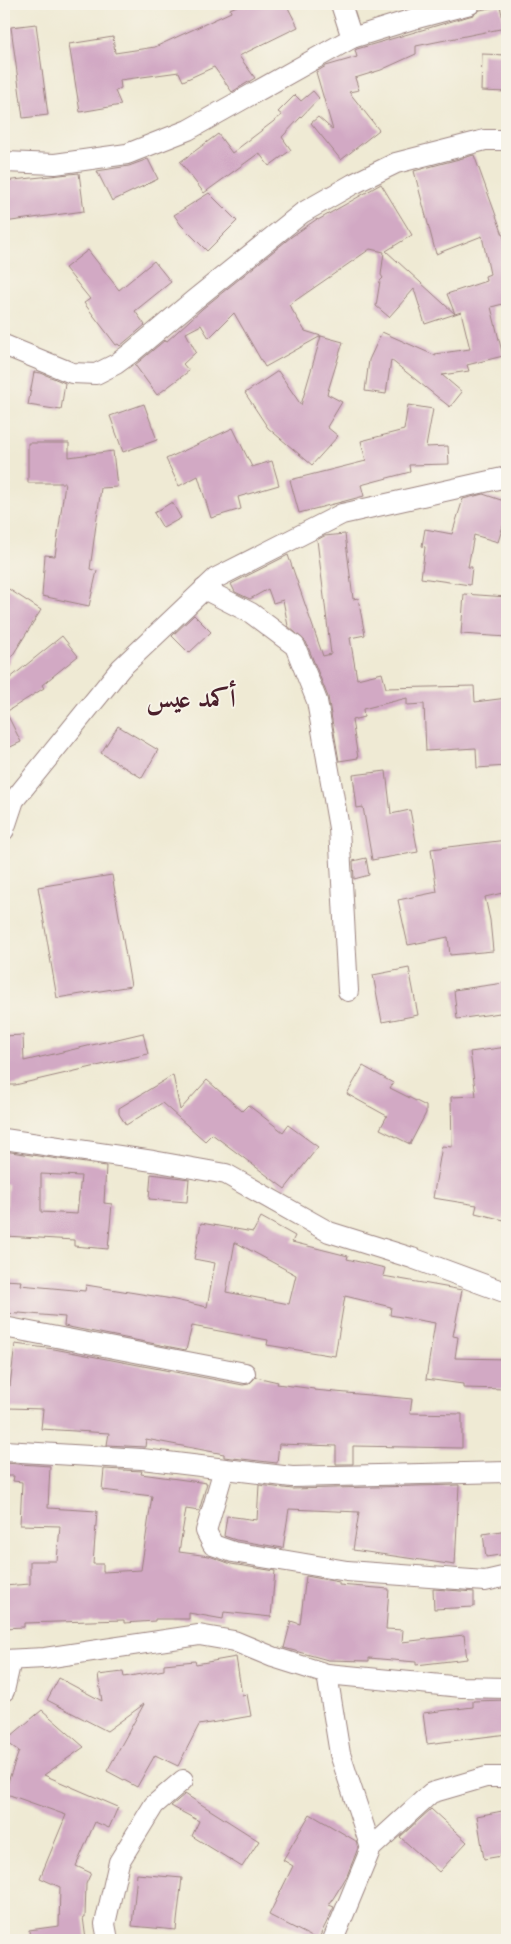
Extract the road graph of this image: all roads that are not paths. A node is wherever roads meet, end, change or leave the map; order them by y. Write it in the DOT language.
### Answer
graph roads {
  1 [pos="341,4"];
  2 [pos="470,4"];
  3 [pos="352,38"];
  4 [pos="507,140"];
  5 [pos="4,162"];
  6 [pos="4,345"];
  7 [pos="507,477"];
  8 [pos="204,589"];
  9 [pos="4,830"];
  10 [pos="348,991"];
  11 [pos="4,1139"];
  12 [pos="507,1293"];
  13 [pos="4,1327"];
  14 [pos="245,1373"];
  15 [pos="4,1451"];
  16 [pos="224,1469"];
  17 [pos="507,1472"];
  18 [pos="507,1576"];
  19 [pos="8,1660"];
  20 [pos="327,1674"];
  21 [pos="507,1688"];
  22 [pos="4,1691"];
  23 [pos="507,1777"];
  24 [pos="183,1780"];
  25 [pos="371,1848"];
  26 [pos="108,1940"];
  27 [pos="333,1940"];
  1 -- 3 [label="street"];
  2 -- 3 [label="street"];
  3 -- 5 [label="street"];
  4 -- 6 [label="street"];
  7 -- 8 [label="street"];
  8 -- 9 [label="street"];
  8 -- 10 [label="street"];
  11 -- 12 [label="street"];
  13 -- 14 [label="street"];
  15 -- 16 [label="street"];
  16 -- 17 [label="street"];
  16 -- 18 [label="street"];
  19 -- 20 [label="street"];
  19 -- 22 [label="street"];
  20 -- 21 [label="street"];
  20 -- 25 [label="street"];
  23 -- 25 [label="street"];
  24 -- 26 [label="street"];
  25 -- 27 [label="street"];
}
